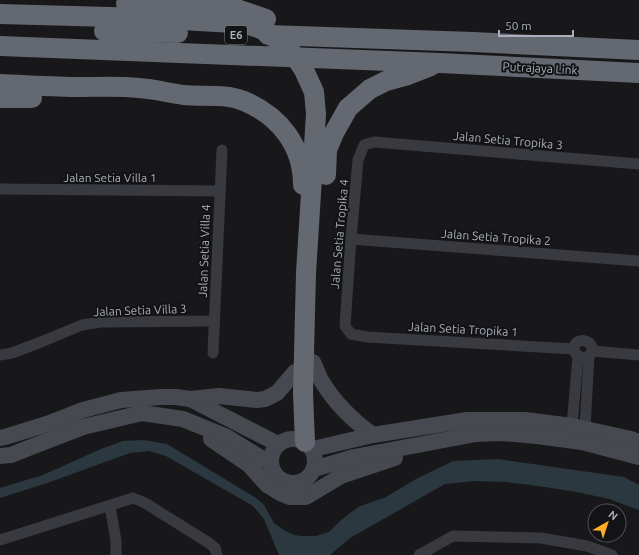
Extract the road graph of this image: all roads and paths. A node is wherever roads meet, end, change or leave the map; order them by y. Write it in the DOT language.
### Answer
graph roads {
  1 [pos="0,2"];
  2 [pos="0,14"];
  3 [pos="0,28"];
  4 [pos="423,40"];
  5 [pos="0,46"];
  6 [pos="639,50"];
  7 [pos="440,62"];
  8 [pos="639,74"];
  9 [pos="0,84"];
  10 [pos="185,95"];
  11 [pos="0,98"];
  12 [pos="374,142"];
  13 [pos="222,150"];
  14 [pos="639,164"];
  15 [pos="0,189"];
  16 [pos="220,191"];
  17 [pos="351,239"];
  18 [pos="639,261"];
  19 [pos="214,321"];
  20 [pos="351,334"];
  21 [pos="213,353"];
  22 [pos="583,353"];
  23 [pos="0,355"];
  24 [pos="639,355"];
  25 [pos="313,362"];
  26 [pos="295,372"];
  27 [pos="303,393"];
  28 [pos="190,399"];
  29 [pos="183,419"];
  30 [pos="578,427"];
  31 [pos="373,435"];
  32 [pos="0,438"];
  33 [pos="639,442"];
  34 [pos="297,443"];
  35 [pos="425,444"];
  36 [pos="0,456"];
  37 [pos="639,457"];
  38 [pos="271,464"];
  39 [pos="314,469"];
  40 [pos="110,506"];
  41 [pos="0,540"];
  42 [pos="116,555"];
  43 [pos="217,555"];
  44 [pos="419,555"];
  45 [pos="612,555"];
  1 -- 4 [label="highway"];
  2 -- 27 [label="highway"];
  3 -- 4 [label="highway, E6"];
  4 -- 6 [label="highway, Putrajaya Link / E6"];
  5 -- 7 [label="highway, E6"];
  7 -- 8 [label="highway, Putrajaya Link / E6"];
  7 -- 25 [label="highway"];
  9 -- 10 [label="highway"];
  10 -- 11 [label="highway"];
  10 -- 26 [label="highway"];
  12 -- 14 [label="street, Jalan Setia Tropika 3"];
  12 -- 17 [label="street, Jalan Setia Tropika 4"];
  13 -- 16 [label="street, Jalan Setia Villa 4"];
  15 -- 16 [label="street, Jalan Setia Villa 1"];
  16 -- 19 [label="street, Jalan Setia Villa 4"];
  17 -- 18 [label="street, Jalan Setia Tropika 2"];
  17 -- 20 [label="street, Jalan Setia Tropika 4"];
  19 -- 21 [label="street, Jalan Setia Villa 4"];
  19 -- 23 [label="street, Jalan Setia Villa 3"];
  20 -- 22 [label="street, Jalan Setia Tropika 1"];
  22 -- 24 [label="street, Jalan Setia Tropika 1"];
  22 -- 30 [label="street"];
  25 -- 27 [label="highway"];
  25 -- 31 [label="street"];
  26 -- 28 [label="street"];
  26 -- 34 [label="highway"];
  27 -- 34 [label="highway"];
  28 -- 32 [label="street"];
  28 -- 34 [label="street"];
  29 -- 35 [label="street"];
  29 -- 36 [label="street"];
  29 -- 38 [label="street"];
  30 -- 31 [label="street"];
  30 -- 33 [label="street"];
  31 -- 34 [label="street"];
  34 -- 38 [label="street"];
  34 -- 39 [label="street"];
  35 -- 37 [label="street"];
  35 -- 39 [label="street"];
  38 -- 39 [label="street"];
  40 -- 41 [label="street"];
  40 -- 42 [label="street"];
  40 -- 43 [label="street"];
  44 -- 45 [label="street"];
}
